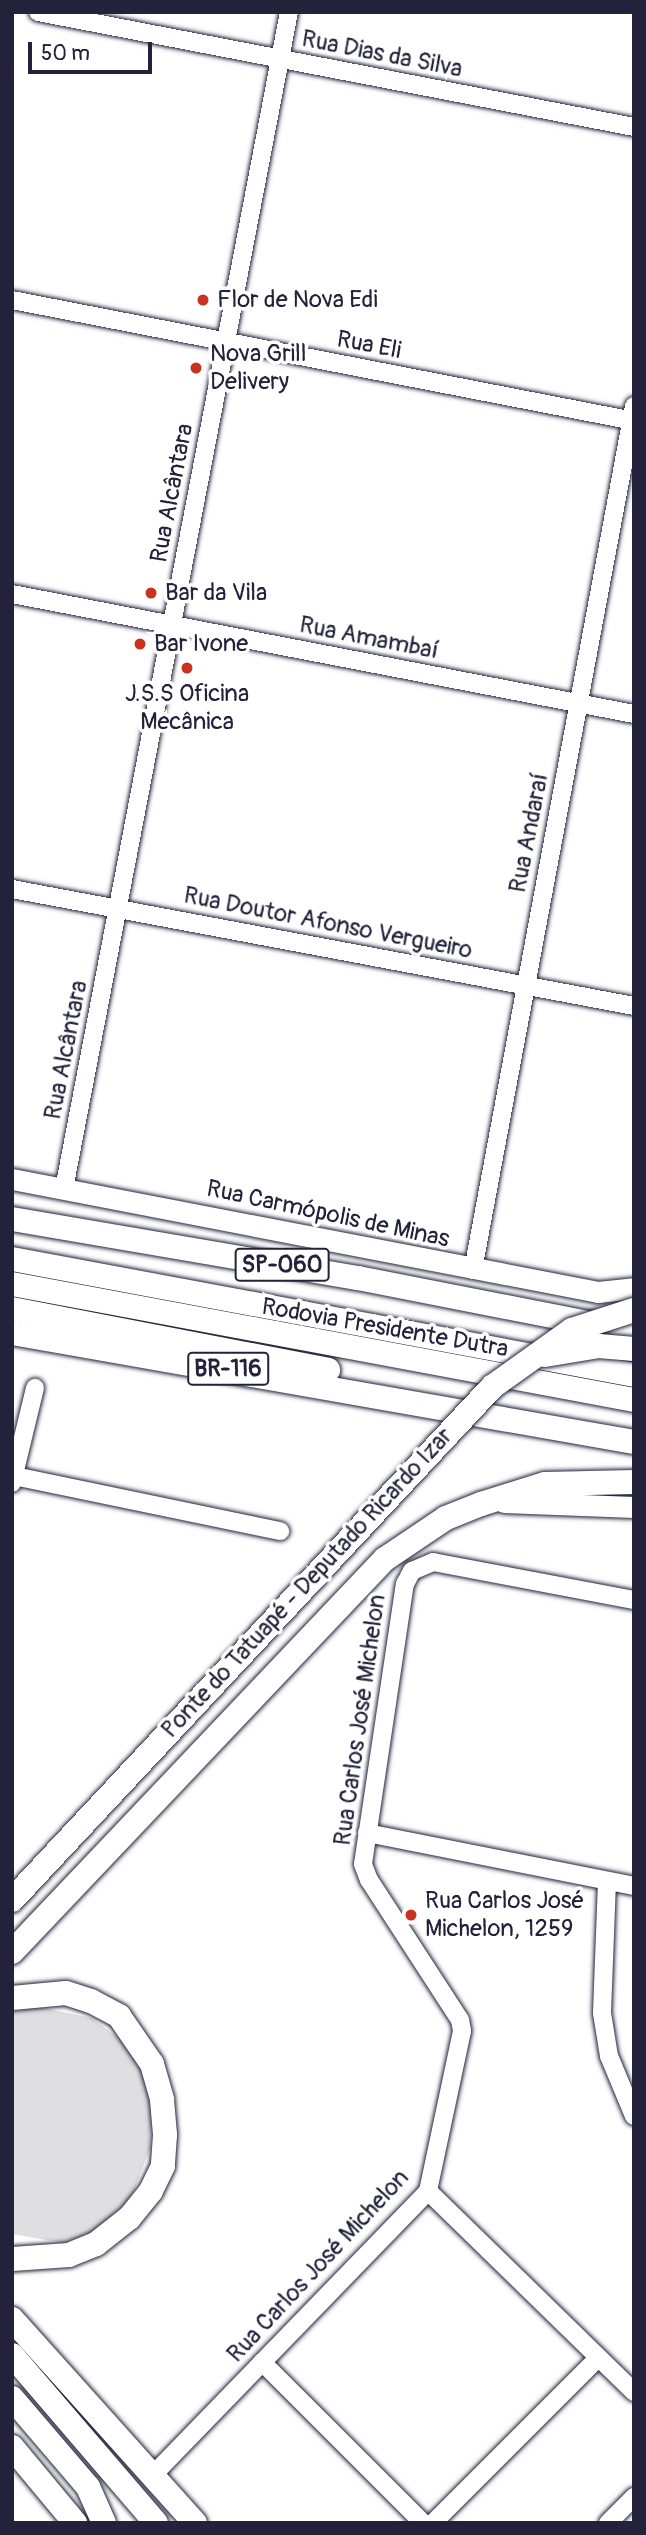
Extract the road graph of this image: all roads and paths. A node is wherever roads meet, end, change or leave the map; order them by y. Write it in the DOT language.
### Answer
graph roads {
  1 [pos="38,12"];
  2 [pos="289,12"];
  3 [pos="280,59"];
  4 [pos="634,127"];
  5 [pos="12,300"];
  6 [pos="226,343"];
  7 [pos="633,416"];
  8 [pos="12,594"];
  9 [pos="172,626"];
  10 [pos="579,704"];
  11 [pos="634,714"];
  12 [pos="12,889"];
  13 [pos="118,909"];
  14 [pos="525,985"];
  15 [pos="634,1006"];
  16 [pos="12,1179"];
  17 [pos="64,1189"];
  18 [pos="12,1219"];
  19 [pos="12,1259"];
  20 [pos="473,1270"];
  21 [pos="12,1284"];
  22 [pos="634,1288"];
  23 [pos="12,1310"];
  24 [pos="634,1310"];
  25 [pos="634,1332"];
  26 [pos="12,1333"];
  27 [pos="634,1349"];
  28 [pos="523,1363"];
  29 [pos="634,1375"];
  30 [pos="35,1388"];
  31 [pos="634,1400"];
  32 [pos="518,1420"];
  33 [pos="634,1442"];
  34 [pos="13,1479"];
  35 [pos="634,1482"];
  36 [pos="481,1504"];
  37 [pos="634,1507"];
  38 [pos="280,1531"];
  39 [pos="634,1600"];
  40 [pos="367,1833"];
  41 [pos="607,1882"];
  42 [pos="634,1886"];
  43 [pos="12,1900"];
  44 [pos="12,1952"];
  45 [pos="12,1998"];
  46 [pos="634,2116"];
  47 [pos="428,2191"];
  48 [pos="12,2259"];
  49 [pos="12,2319"];
  50 [pos="12,2354"];
  51 [pos="598,2358"];
  52 [pos="262,2362"];
  53 [pos="634,2392"];
  54 [pos="12,2398"];
  55 [pos="12,2447"];
  56 [pos="152,2476"];
  57 [pos="634,2497"];
  58 [pos="75,2523"];
  59 [pos="104,2523"];
  60 [pos="156,2523"];
  61 [pos="195,2523"];
  62 [pos="424,2523"];
  63 [pos="433,2523"];
  64 [pos="608,2523"];
  1 -- 3 [label="street, Rua Dias da Silva"];
  2 -- 3 [label="street, Rua Alcântara"];
  3 -- 4 [label="street, Rua Dias da Silva"];
  3 -- 6 [label="street, Rua Alcântara"];
  5 -- 6 [label="street, Rua Eli"];
  6 -- 7 [label="street, Rua Eli"];
  6 -- 9 [label="street, Rua Alcântara"];
  7 -- 10 [label="street, Rua Andaraí"];
  8 -- 9 [label="street, Rua Amambaí"];
  9 -- 10 [label="street, Rua Amambaí"];
  9 -- 13 [label="street, Rua Alcântara"];
  10 -- 11 [label="street, Rua Amambaí"];
  10 -- 14 [label="street, Rua Andaraí"];
  12 -- 13 [label="street, Rua Doutor Afonso Vergueiro"];
  13 -- 14 [label="street, Rua Doutor Afonso Vergueiro"];
  13 -- 17 [label="street, Rua Alcântara"];
  14 -- 15 [label="street, Rua Doutor Afonso Vergueiro"];
  14 -- 20 [label="street, Rua Andaraí"];
  16 -- 17 [label="main road, Rua Carmópolis de Minas"];
  17 -- 20 [label="main road, Rua Carmópolis de Minas"];
  18 -- 25 [label="highway, Rodovia Presidente Dutra / SP-060"];
  19 -- 29 [label="highway, Rodovia Presidente Dutra / SP-060"];
  20 -- 22 [label="main road, Rua Carmópolis de Minas"];
  21 -- 31 [label="highway, Rodovia Presidente Dutra"];
  23 -- 32 [label="highway"];
  24 -- 28 [label="highway, Ponte do Tatuapé - Deputado Ricardo Izar, bridge"];
  26 -- 32 [label="highway, BR-116"];
  27 -- 28 [label="highway, bridge"];
  28 -- 43 [label="highway, Ponte do Tatuapé - Deputado Ricardo Izar, bridge"];
  30 -- 34 [label="street"];
  32 -- 33 [label="highway"];
  34 -- 38 [label="street"];
  35 -- 36 [label="highway, Ponte do Tatuapé - Deputado Ricardo Izar"];
  36 -- 37 [label="main road"];
  36 -- 44 [label="highway, Ponte do Tatuapé - Deputado Ricardo Izar"];
  39 -- 40 [label="street, Rua Carlos José Michelon"];
  40 -- 41 [label="street"];
  40 -- 47 [label="street, Rua Carlos José Michelon"];
  41 -- 42 [label="street"];
  41 -- 46 [label="street"];
  45 -- 48 [label="highway"];
  47 -- 51 [label="street"];
  47 -- 52 [label="street, Rua Carlos José Michelon"];
  49 -- 56 [label="highway"];
  50 -- 60 [label="highway"];
  51 -- 53 [label="street"];
  51 -- 63 [label="street"];
  52 -- 56 [label="street, Rua Carlos José Michelon"];
  52 -- 62 [label="street"];
  54 -- 59 [label="highway"];
  55 -- 58 [label="highway"];
  56 -- 61 [label="highway"];
  57 -- 64 [label="street"];
}
